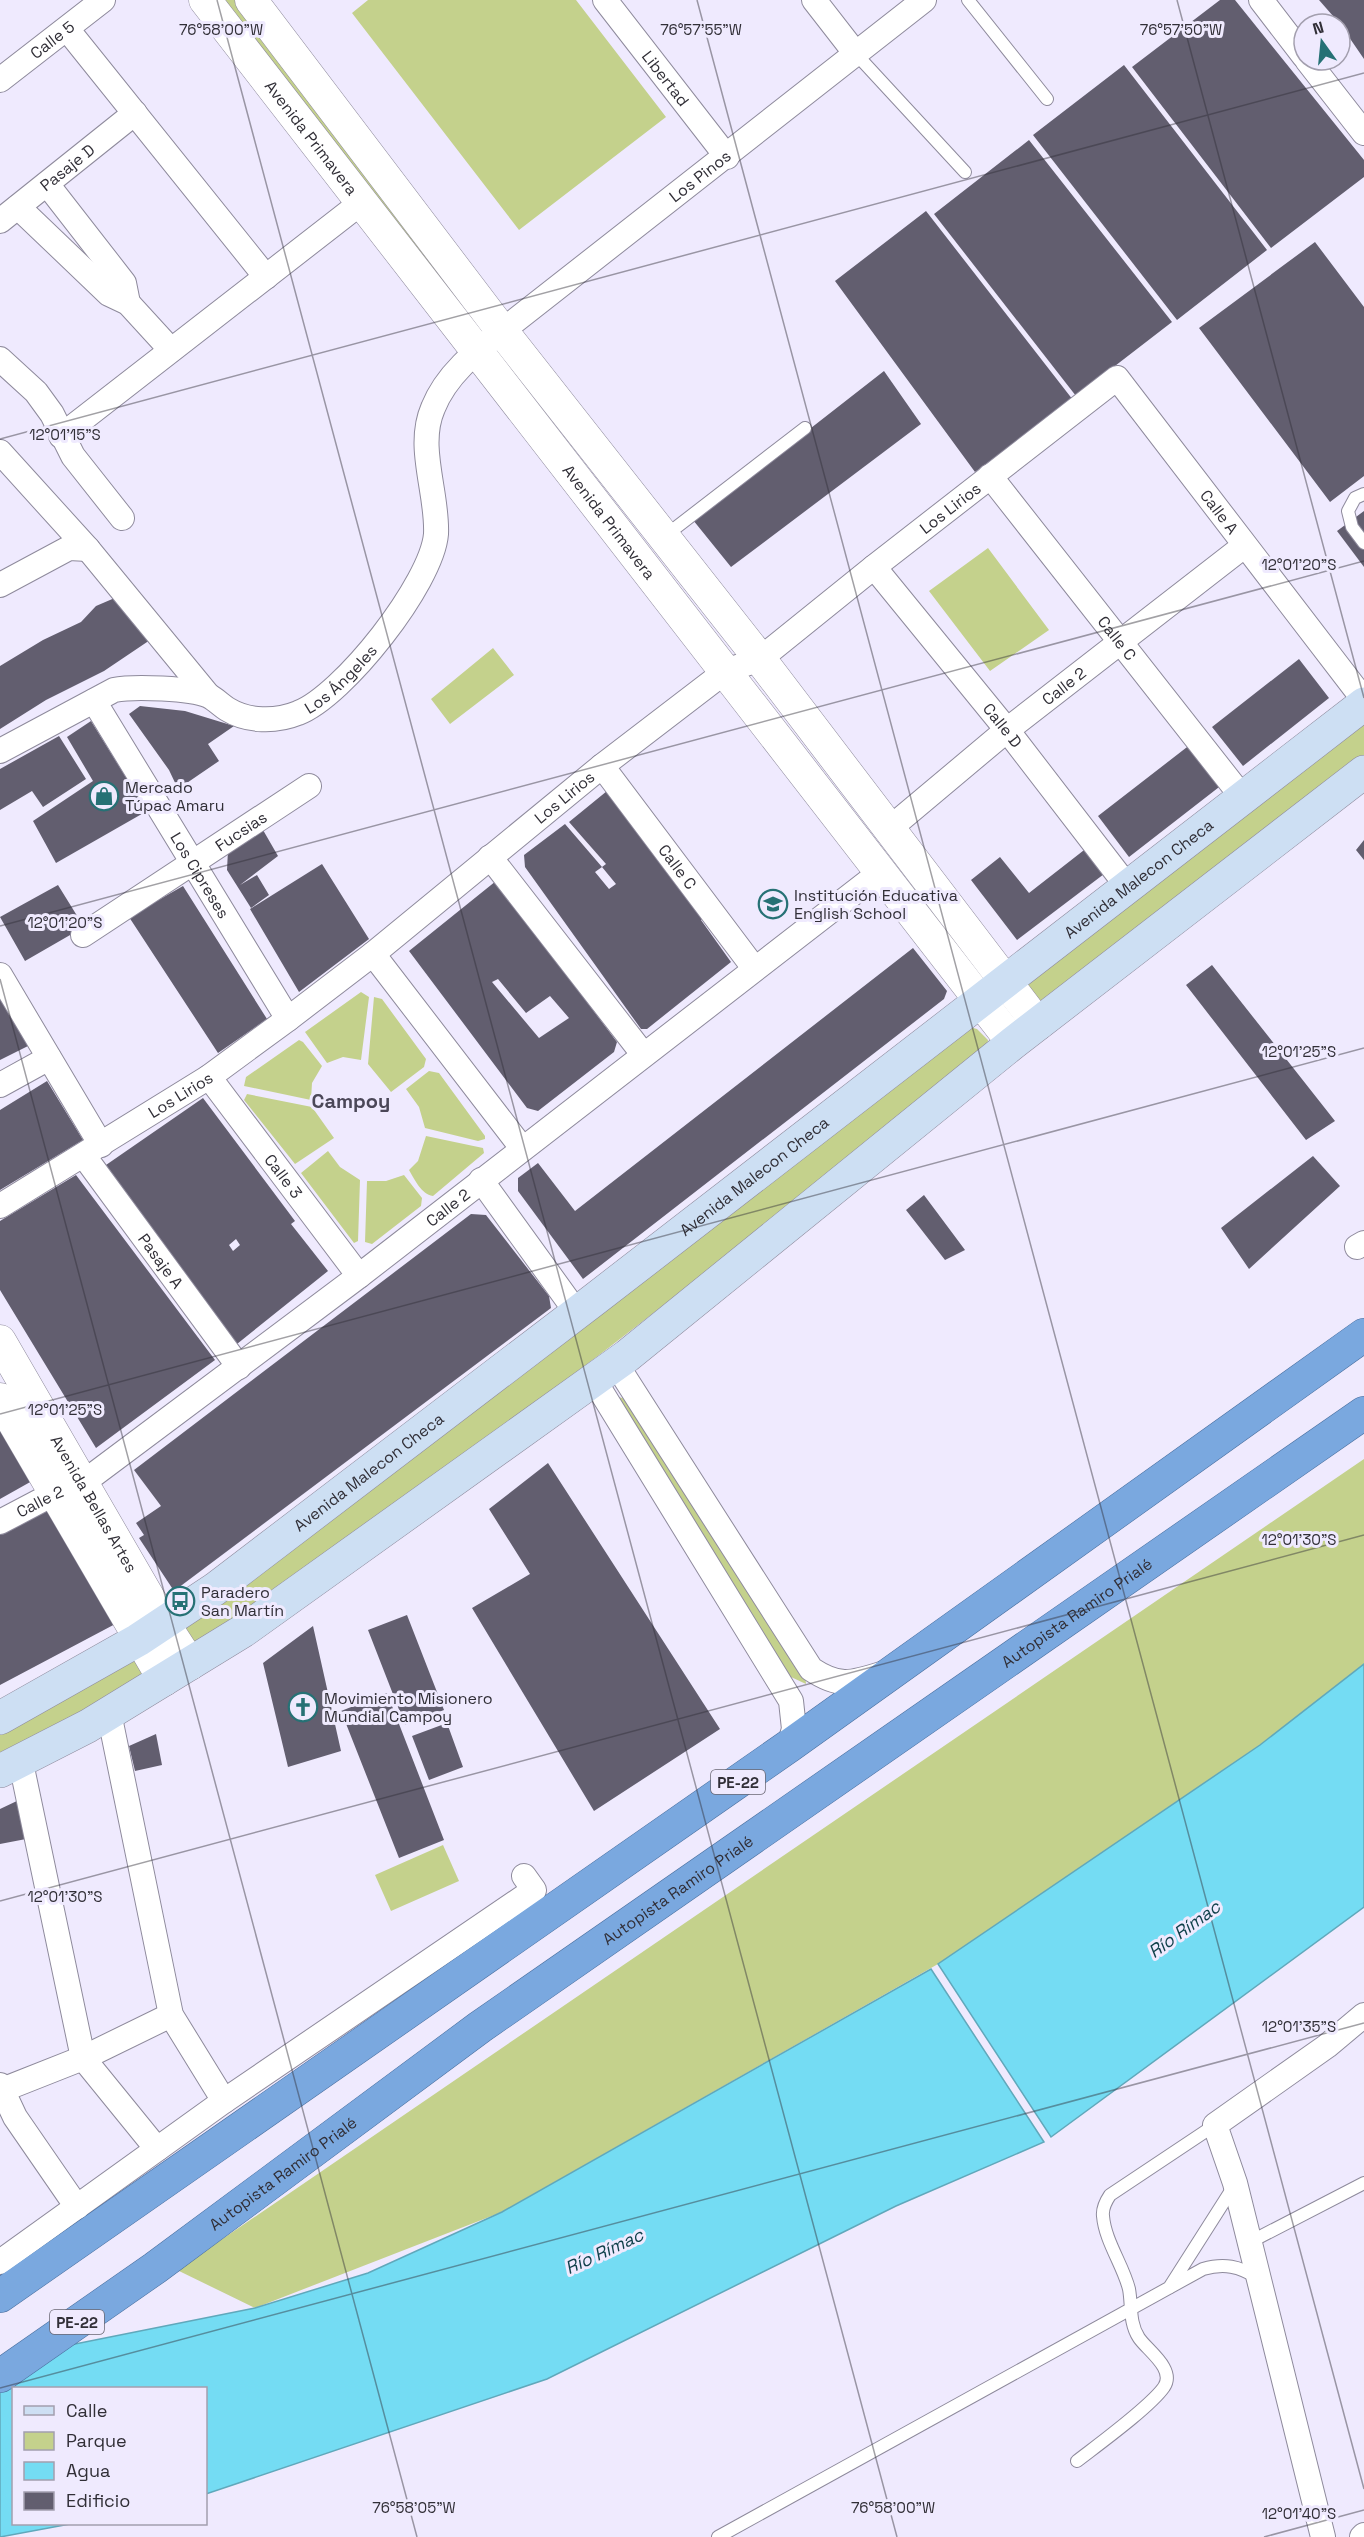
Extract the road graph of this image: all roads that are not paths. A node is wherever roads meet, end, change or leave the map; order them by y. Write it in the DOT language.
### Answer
graph roads {
  1 [pos="103,0"];
  2 [pos="205,0"];
  3 [pos="251,0"];
  4 [pos="605,0"];
  5 [pos="814,0"];
  6 [pos="924,0"];
  7 [pos="968,0"];
  8 [pos="1270,3"];
  9 [pos="67,28"];
  10 [pos="1292,37"];
  11 [pos="856,54"];
  12 [pos="1316,72"];
  13 [pos="0,80"];
  14 [pos="1047,99"];
  15 [pos="135,113"];
  16 [pos="1364,133"];
  17 [pos="727,157"];
  18 [pos="965,172"];
  19 [pos="46,184"];
  20 [pos="362,202"];
  21 [pos="9,214"];
  22 [pos="266,277"];
  23 [pos="128,303"];
  24 [pos="502,330"];
  25 [pos="171,350"];
  26 [pos="477,350"];
  27 [pos="0,359"];
  28 [pos="1117,378"];
  29 [pos="805,428"];
  30 [pos="62,436"];
  31 [pos="0,452"];
  32 [pos="990,476"];
  33 [pos="1364,494"];
  34 [pos="122,518"];
  35 [pos="664,537"];
  36 [pos="1364,543"];
  37 [pos="1244,546"];
  38 [pos="88,549"];
  39 [pos="874,567"];
  40 [pos="0,585"];
  41 [pos="1120,643"];
  42 [pos="760,659"];
  43 [pos="726,671"];
  44 [pos="208,695"];
  45 [pos="94,700"];
  46 [pos="1364,702"];
  47 [pos="1007,730"];
  48 [pos="0,751"];
  49 [pos="602,766"];
  50 [pos="1364,772"];
  51 [pos="309,786"];
  52 [pos="1243,798"];
  53 [pos="889,829"];
  54 [pos="490,856"];
  55 [pos="194,862"];
  56 [pos="882,871"];
  57 [pos="1127,886"];
  58 [pos="83,935"];
  59 [pos="373,954"];
  60 [pos="754,968"];
  61 [pos="0,975"];
  62 [pos="993,993"];
  63 [pos="288,1018"];
  64 [pos="1025,1034"];
  65 [pos="643,1054"];
  66 [pos="49,1058"];
  67 [pos="209,1077"];
  68 [pos="0,1085"];
  69 [pos="522,1148"];
  70 [pos="92,1150"];
  71 [pos="481,1180"];
  72 [pos="0,1206"];
  73 [pos="359,1276"];
  74 [pos="577,1313"];
  75 [pos="1364,1335"];
  76 [pos="0,1341"];
  77 [pos="239,1367"];
  78 [pos="605,1372"];
  79 [pos="0,1399"];
  80 [pos="1364,1413"];
  81 [pos="70,1488"];
  82 [pos="0,1522"];
  83 [pos="151,1632"];
  84 [pos="177,1672"];
  85 [pos="889,1672"];
  86 [pos="110,1713"];
  87 [pos="0,1718"];
  88 [pos="789,1746"];
  89 [pos="10,1767"];
  90 [pos="524,1876"];
  91 [pos="171,2015"];
  92 [pos="1364,2015"];
  93 [pos="83,2058"];
  94 [pos="1,2088"];
  95 [pos="224,2101"];
  96 [pos="8,2121"];
  97 [pos="1215,2125"];
  98 [pos="157,2149"];
  99 [pos="1235,2183"];
  100 [pos="1364,2183"];
  101 [pos="91,2214"];
  102 [pos="1250,2242"];
  103 [pos="0,2262"];
  104 [pos="1259,2278"];
  105 [pos="1168,2289"];
  106 [pos="0,2296"];
  107 [pos="1131,2311"];
  108 [pos="0,2376"];
  109 [pos="1077,2461"];
  110 [pos="718,2537"];
  111 [pos="1323,2537"];
  1 -- 9 [label="street, Calle 5"];
  2 -- 20 [label="street, Avenida Primavera"];
  3 -- 24 [label="street, Avenida Primavera"];
  4 -- 17 [label="street, Libertad"];
  5 -- 11 [label="street"];
  6 -- 11 [label="street, Los Pinos"];
  7 -- 14 [label="lane"];
  8 -- 10 [label="street"];
  9 -- 13 [label="street, Calle 5"];
  9 -- 15 [label="street"];
  11 -- 17 [label="street, Los Pinos"];
  11 -- 18 [label="lane"];
  12 -- 16 [label="street"];
  15 -- 19 [label="street, Pasaje D"];
  15 -- 22 [label="street"];
  17 -- 24 [label="street, Los Pinos"];
  19 -- 21 [label="street, Pasaje D"];
  19 -- 23 [label="street"];
  20 -- 22 [label="street"];
  20 -- 26 [label="street, Avenida Primavera"];
  21 -- 23 [label="street"];
  22 -- 25 [label="street"];
  23 -- 25 [label="street"];
  24 -- 26 [label="street, Los Pinos"];
  24 -- 35 [label="street, Avenida Primavera"];
  25 -- 30 [label="street"];
  26 -- 43 [label="street, Avenida Primavera"];
  26 -- 44 [label="street, Los Ángeles"];
  27 -- 30 [label="street"];
  28 -- 32 [label="street, Los Lirios"];
  28 -- 37 [label="street, Calle A"];
  29 -- 35 [label="lane"];
  30 -- 34 [label="street"];
  31 -- 38 [label="street"];
  32 -- 39 [label="street, Los Lirios"];
  32 -- 41 [label="street, Calle C"];
  33 -- 36 [label="lane"];
  35 -- 42 [label="street, Avenida Primavera"];
  37 -- 41 [label="street, Calle 2"];
  37 -- 46 [label="street, Calle A"];
  38 -- 40 [label="street"];
  38 -- 44 [label="street"];
  39 -- 42 [label="street, Los Lirios"];
  39 -- 47 [label="street, Calle D"];
  41 -- 47 [label="street, Calle 2"];
  41 -- 52 [label="street, Calle C"];
  42 -- 43 [label="street, Los Lirios"];
  42 -- 53 [label="street, Avenida Primavera"];
  43 -- 49 [label="street, Los Lirios"];
  43 -- 56 [label="street, Avenida Primavera"];
  44 -- 45 [label="street, Los Ángeles"];
  45 -- 48 [label="street, Los Ángeles"];
  45 -- 55 [label="street, Los Cipreses"];
  46 -- 52 [label="main road, Avenida Malecon Checa"];
  47 -- 53 [label="street, Calle 2"];
  47 -- 57 [label="street, Calle D"];
  49 -- 54 [label="street, Los Lirios"];
  49 -- 60 [label="street, Calle C"];
  50 -- 64 [label="main road"];
  51 -- 55 [label="street, Fucsias"];
  52 -- 57 [label="main road, Avenida Malecon Checa"];
  53 -- 62 [label="street, Avenida Primavera"];
  54 -- 59 [label="street, Los Lirios"];
  54 -- 65 [label="street"];
  55 -- 58 [label="street, Fucsias"];
  55 -- 63 [label="street, Los Cipreses"];
  56 -- 60 [label="street, Calle 2"];
  56 -- 62 [label="street, Avenida Primavera"];
  57 -- 62 [label="main road, Avenida Malecon Checa"];
  59 -- 63 [label="street, Los Lirios"];
  59 -- 69 [label="street"];
  60 -- 65 [label="street, Calle 2"];
  61 -- 66 [label="street, Pasaje A"];
  62 -- 64 [label="street, Avenida Primavera"];
  62 -- 74 [label="main road, Avenida Malecon Checa"];
  63 -- 67 [label="street, Los Lirios"];
  64 -- 78 [label="main road"];
  65 -- 69 [label="street, Calle 2"];
  66 -- 68 [label="street"];
  66 -- 70 [label="street, Pasaje A"];
  67 -- 70 [label="street, Los Lirios"];
  67 -- 73 [label="street, Calle 3"];
  69 -- 71 [label="street, Calle 2"];
  70 -- 72 [label="street, Los Lirios"];
  70 -- 77 [label="street, Pasaje A"];
  71 -- 73 [label="street, Calle 2"];
  71 -- 74 [label="street"];
  73 -- 77 [label="street, Calle 2"];
  74 -- 83 [label="main road, Avenida Malecon Checa"];
  75 -- 85 [label="highway, PE-22"];
  76 -- 81 [label="street, Avenida Bellas Artes"];
  77 -- 81 [label="street, Calle 2"];
  78 -- 84 [label="main road"];
  78 -- 85 [label="street"];
  78 -- 88 [label="street"];
  79 -- 81 [label="street, Avenida Bellas Artes"];
  80 -- 108 [label="highway, Autopista Ramiro Prialé / PE-22"];
  81 -- 82 [label="street, Calle 2"];
  81 -- 83 [label="street, Avenida Bellas Artes"];
  83 -- 84 [label="street, Avenida Bellas Artes"];
  83 -- 87 [label="main road, Avenida Malecon Checa"];
  84 -- 86 [label="main road"];
  85 -- 88 [label="highway, PE-22"];
  86 -- 89 [label="main road"];
  86 -- 91 [label="street"];
  88 -- 101 [label="highway, PE-22"];
  89 -- 93 [label="street"];
  90 -- 95 [label="street"];
  91 -- 93 [label="street"];
  91 -- 95 [label="street"];
  92 -- 97 [label="street"];
  93 -- 94 [label="street"];
  93 -- 98 [label="street"];
  94 -- 96 [label="street"];
  95 -- 98 [label="street"];
  96 -- 101 [label="street"];
  97 -- 99 [label="street"];
  97 -- 107 [label="lane"];
  98 -- 101 [label="street"];
  99 -- 102 [label="street"];
  99 -- 105 [label="lane"];
  100 -- 102 [label="lane"];
  101 -- 103 [label="street"];
  101 -- 106 [label="highway, PE-22"];
  102 -- 104 [label="street"];
  104 -- 105 [label="lane"];
  104 -- 111 [label="street"];
  105 -- 107 [label="lane"];
  107 -- 109 [label="lane"];
  107 -- 110 [label="lane"];
}
